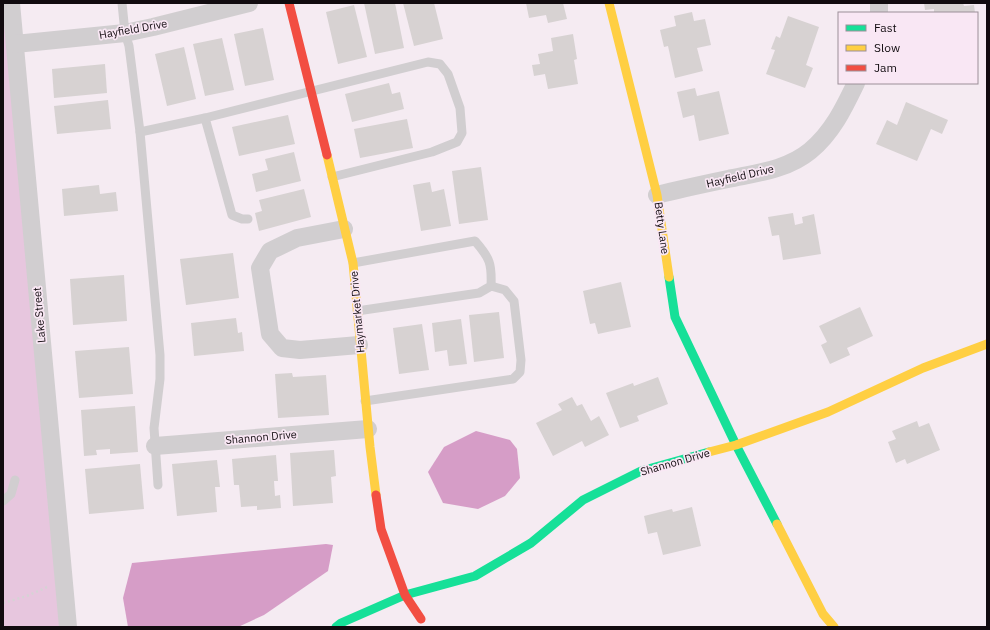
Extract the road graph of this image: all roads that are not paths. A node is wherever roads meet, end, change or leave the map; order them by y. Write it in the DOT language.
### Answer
graph roads {
  1 [pos="11,3"];
  2 [pos="122,3"];
  3 [pos="289,3"];
  4 [pos="609,3"];
  5 [pos="241,4"];
  6 [pos="125,33"];
  7 [pos="15,44"];
  8 [pos="856,84"];
  9 [pos="312,91"];
  10 [pos="205,118"];
  11 [pos="140,132"];
  12 [pos="332,177"];
  13 [pos="657,194"];
  14 [pos="248,219"];
  15 [pos="344,229"];
  16 [pos="353,263"];
  17 [pos="491,286"];
  18 [pos="357,311"];
  19 [pos="987,344"];
  20 [pos="359,345"];
  21 [pos="365,400"];
  22 [pos="368,429"];
  23 [pos="736,445"];
  24 [pos="155,446"];
  25 [pos="15,480"];
  26 [pos="158,485"];
  27 [pos="3,501"];
  28 [pos="405,595"];
  29 [pos="421,619"];
  30 [pos="68,627"];
  31 [pos="336,627"];
  32 [pos="834,627"];
  1 -- 7 [label="street, Lake Street"];
  2 -- 6 [label="lane"];
  3 -- 9 [label="street, Haymarket Drive"];
  4 -- 13 [label="street, Betty Lane"];
  5 -- 6 [label="street, Hayfield Drive"];
  6 -- 7 [label="street, Hayfield Drive"];
  6 -- 11 [label="lane"];
  7 -- 30 [label="street, Lake Street"];
  8 -- 13 [label="street, Hayfield Drive"];
  9 -- 10 [label="lane"];
  9 -- 12 [label="street, Haymarket Drive"];
  9 -- 12 [label="lane"];
  10 -- 11 [label="lane"];
  10 -- 14 [label="lane"];
  11 -- 24 [label="lane"];
  12 -- 15 [label="street, Haymarket Drive"];
  13 -- 23 [label="street, Betty Lane"];
  15 -- 16 [label="street, Haymarket Drive"];
  15 -- 20 [label="street"];
  16 -- 17 [label="lane"];
  16 -- 18 [label="street, Haymarket Drive"];
  17 -- 18 [label="lane"];
  17 -- 21 [label="lane"];
  18 -- 20 [label="street, Haymarket Drive"];
  19 -- 23 [label="street, Shannon Drive"];
  20 -- 21 [label="street, Haymarket Drive"];
  21 -- 22 [label="street, Haymarket Drive"];
  22 -- 24 [label="street, Shannon Drive"];
  22 -- 28 [label="street, Haymarket Drive"];
  23 -- 28 [label="street, Shannon Drive"];
  23 -- 32 [label="street, Betty Lane"];
  24 -- 26 [label="lane"];
  25 -- 27 [label="lane"];
  28 -- 29 [label="street, Haymarket Drive"];
  28 -- 31 [label="street, Shannon Drive"];
}
